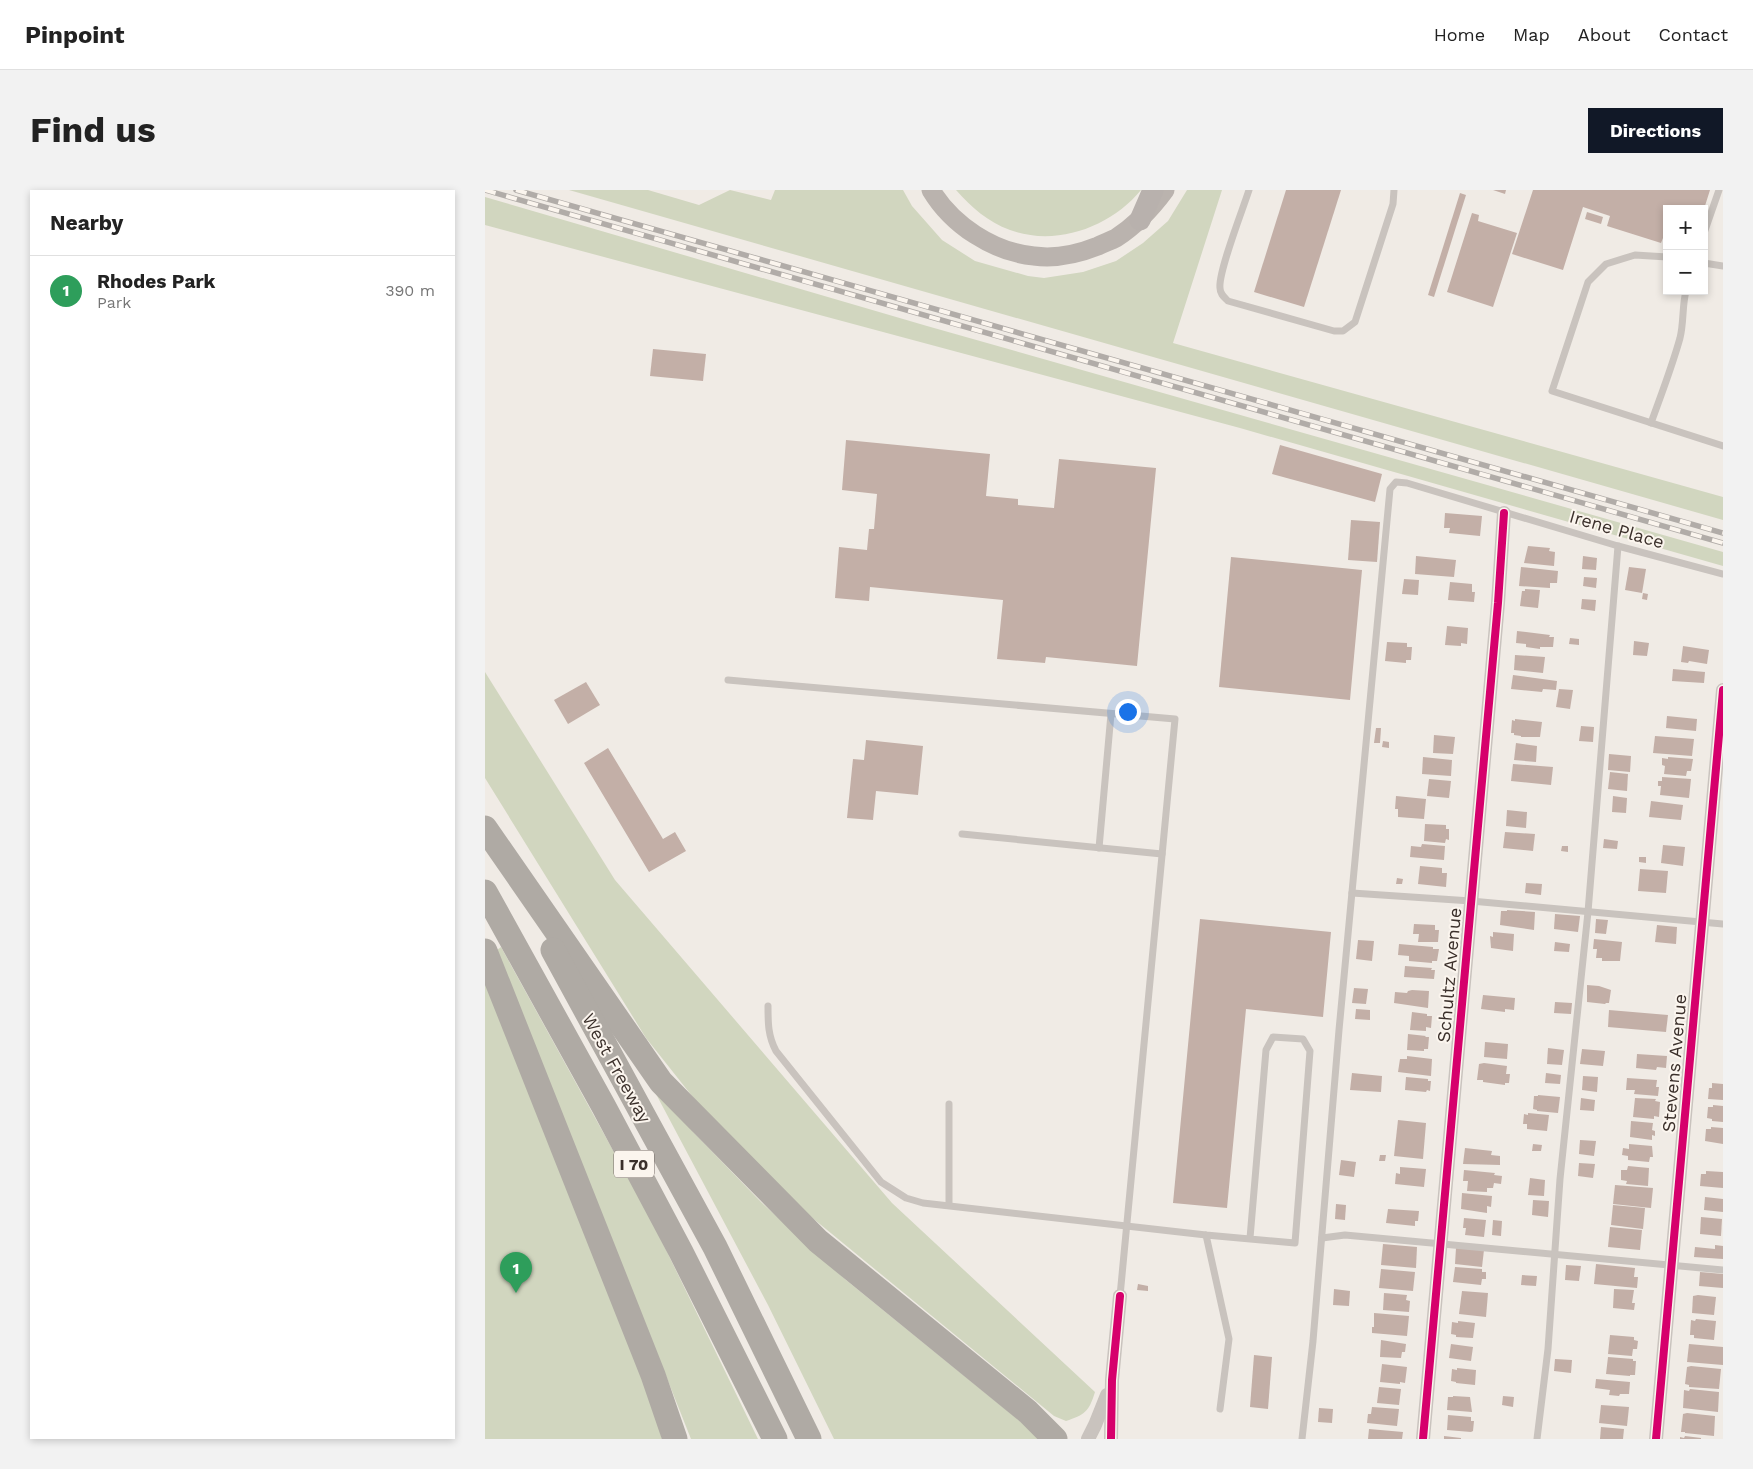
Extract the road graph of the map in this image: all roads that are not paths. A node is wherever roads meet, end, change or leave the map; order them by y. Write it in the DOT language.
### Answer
graph roads {
  1 [pos="931,190"];
  2 [pos="1153,190"];
  3 [pos="1165,190"];
  4 [pos="1249,190"];
  5 [pos="1394,190"];
  6 [pos="1719,190"];
  7 [pos="1140,220"];
  8 [pos="1708,222"];
  9 [pos="1663,257"];
  10 [pos="1708,264"];
  11 [pos="1723,266"];
  12 [pos="1685,295"];
  13 [pos="1651,423"];
  14 [pos="1723,446"];
  15 [pos="1504,513"];
  16 [pos="1618,546"];
  17 [pos="1723,574"];
  18 [pos="729,680"];
  19 [pos="1723,690"];
  20 [pos="1111,714"];
  21 [pos="485,828"];
  22 [pos="962,834"];
  23 [pos="485,836"];
  24 [pos="1099,848"];
  25 [pos="1162,854"];
  26 [pos="485,892"];
  27 [pos="1352,893"];
  28 [pos="1471,901"];
  29 [pos="1588,912"];
  30 [pos="1701,923"];
  31 [pos="1723,924"];
  32 [pos="485,951"];
  33 [pos="768,1006"];
  34 [pos="949,1104"];
  35 [pos="949,1205"];
  36 [pos="1127,1225"];
  37 [pos="1206,1235"];
  38 [pos="1249,1238"];
  39 [pos="1322,1238"];
  40 [pos="1440,1243"];
  41 [pos="1555,1254"];
  42 [pos="1671,1264"];
  43 [pos="1723,1270"];
  44 [pos="1121,1296"];
  45 [pos="1112,1380"];
  46 [pos="1220,1409"];
  47 [pos="675,1439"];
  48 [pos="775,1439"];
  49 [pos="809,1439"];
  50 [pos="1055,1439"];
  51 [pos="1087,1439"];
  52 [pos="1111,1439"];
  53 [pos="1302,1439"];
  54 [pos="1423,1439"];
  55 [pos="1537,1439"];
  56 [pos="1656,1439"];
  1 -- 7 [label="main road"];
  2 -- 7 [label="main road"];
  3 -- 7 [label="main road"];
  4 -- 5 [label="lane"];
  6 -- 8 [label="lane"];
  9 -- 13 [label="lane"];
  10 -- 11 [label="lane"];
  12 -- 13 [label="lane"];
  13 -- 14 [label="lane"];
  15 -- 16 [label="lane, Irene Place"];
  15 -- 27 [label="lane, Irene Place"];
  15 -- 28 [label="street, Schultz Avenue"];
  16 -- 17 [label="lane, Irene Place"];
  16 -- 29 [label="lane"];
  18 -- 20 [label="lane"];
  19 -- 30 [label="street, Stevens Avenue"];
  20 -- 24 [label="lane"];
  20 -- 25 [label="lane"];
  21 -- 50 [label="highway"];
  22 -- 24 [label="lane"];
  23 -- 49 [label="highway, West Freeway / I 70"];
  24 -- 25 [label="lane"];
  25 -- 36 [label="lane"];
  26 -- 48 [label="highway, West Freeway / I 70"];
  27 -- 28 [label="lane"];
  27 -- 39 [label="lane"];
  28 -- 29 [label="lane"];
  28 -- 40 [label="street, Schultz Avenue"];
  29 -- 30 [label="lane"];
  29 -- 41 [label="lane"];
  30 -- 31 [label="lane"];
  30 -- 42 [label="street, Stevens Avenue"];
  32 -- 47 [label="highway"];
  33 -- 35 [label="lane"];
  34 -- 35 [label="lane"];
  35 -- 36 [label="lane"];
  36 -- 37 [label="lane"];
  36 -- 44 [label="lane"];
  37 -- 38 [label="lane"];
  37 -- 46 [label="lane"];
  38 -- 38 [label="lane"];
  39 -- 40 [label="lane"];
  39 -- 53 [label="lane"];
  40 -- 41 [label="lane"];
  40 -- 54 [label="street, Schultz Avenue"];
  41 -- 42 [label="lane"];
  41 -- 55 [label="lane"];
  42 -- 43 [label="lane"];
  42 -- 56 [label="street, Stevens Avenue"];
  44 -- 45 [label="street"];
  45 -- 51 [label="street"];
  45 -- 52 [label="street"];
}
